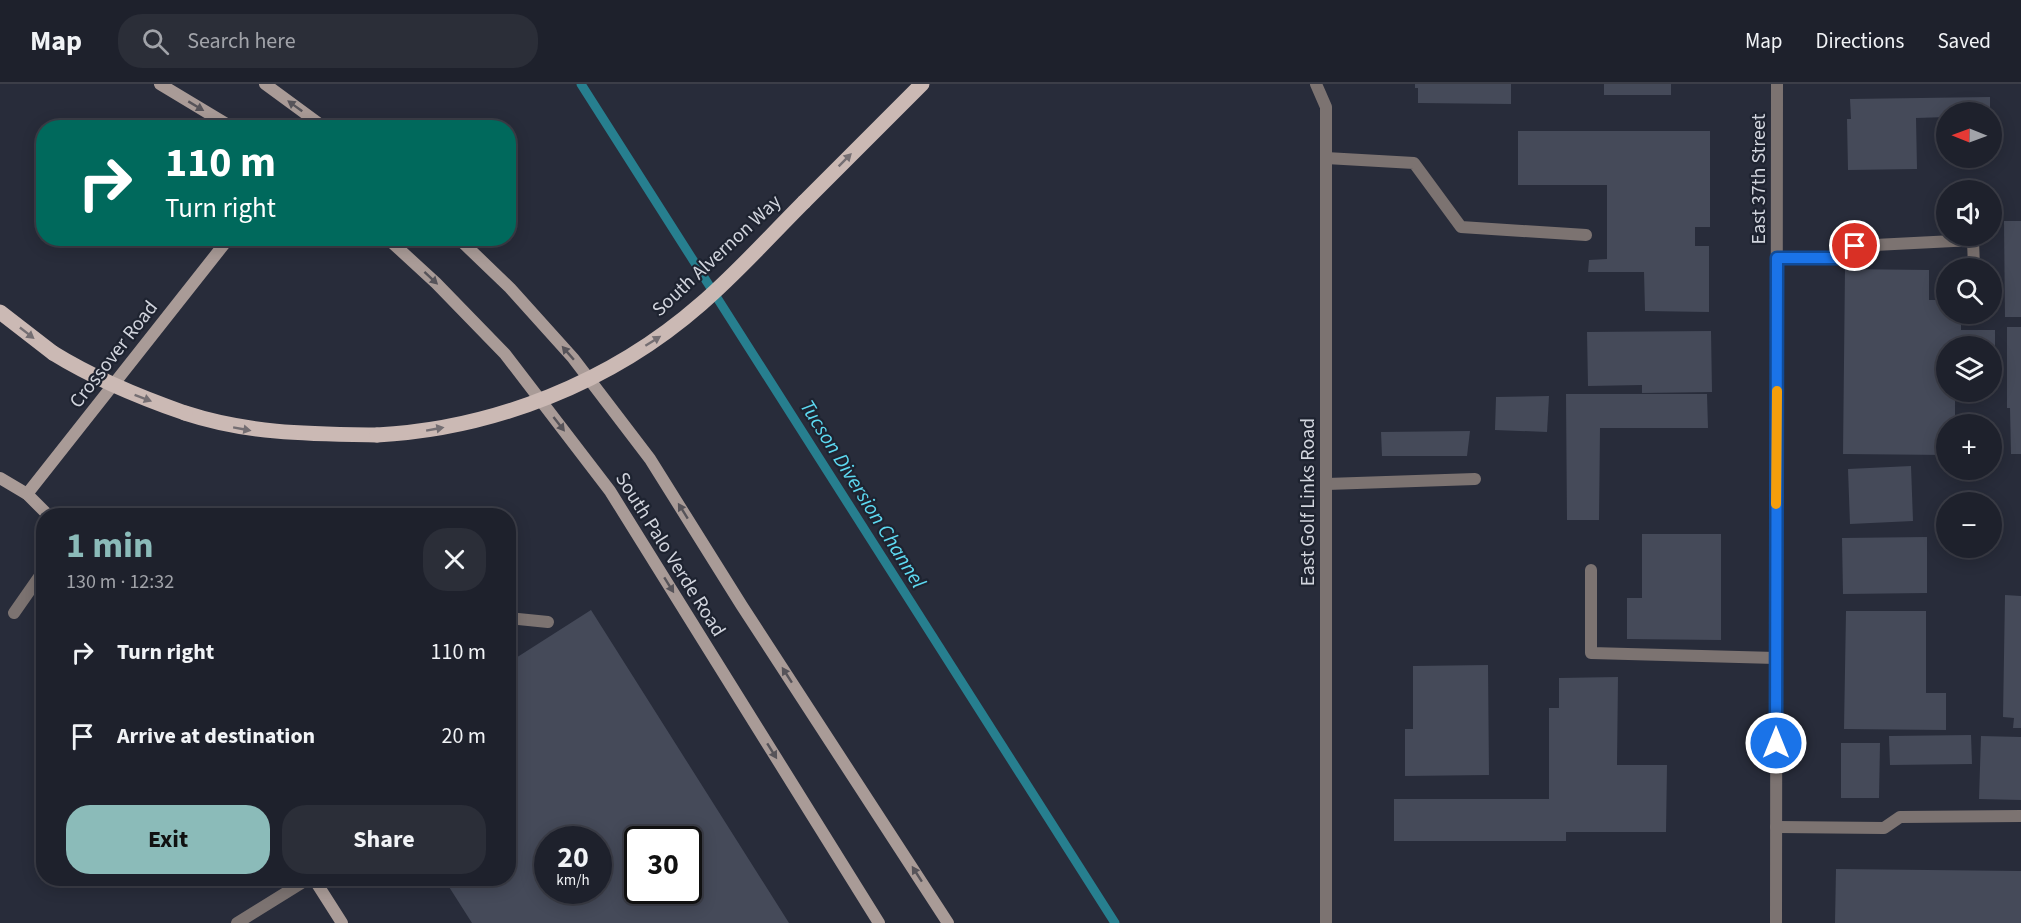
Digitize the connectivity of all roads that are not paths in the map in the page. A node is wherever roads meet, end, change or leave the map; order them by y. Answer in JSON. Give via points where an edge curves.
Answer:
{"nodes":[{"id":1,"x":160,"y":84,"type":"edge"},
{"id":2,"x":265,"y":84,"type":"edge"},
{"id":3,"x":922,"y":84,"type":"edge"},
{"id":4,"x":1316,"y":84,"type":"edge"},
{"id":5,"x":1777,"y":84,"type":"edge"},
{"id":6,"x":219,"y":120,"type":"edge"},
{"id":7,"x":314,"y":120,"type":"edge"},
{"id":8,"x":1326,"y":158,"type":"junction"},
{"id":9,"x":1586,"y":235,"type":"dead end"},
{"id":10,"x":223,"y":246,"type":"edge"},
{"id":11,"x":396,"y":246,"type":"edge"},
{"id":12,"x":466,"y":246,"type":"edge"},
{"id":13,"x":1777,"y":258,"type":"junction"},
{"id":14,"x":1974,"y":258,"type":"edge"},
{"id":15,"x":0,"y":312,"type":"edge"},
{"id":16,"x":0,"y":478,"type":"edge"},
{"id":17,"x":1475,"y":479,"type":"dead end"},
{"id":18,"x":1327,"y":484,"type":"junction"},
{"id":19,"x":27,"y":494,"type":"junction"},
{"id":20,"x":41,"y":508,"type":"edge"},
{"id":21,"x":1591,"y":570,"type":"dead end"},
{"id":22,"x":36,"y":581,"type":"edge"},
{"id":23,"x":14,"y":613,"type":"dead end"},
{"id":24,"x":516,"y":619,"type":"edge"},
{"id":25,"x":548,"y":622,"type":"dead end"},
{"id":26,"x":1776,"y":658,"type":"junction"},
{"id":27,"x":2021,"y":816,"type":"edge"},
{"id":28,"x":1776,"y":827,"type":"junction"},
{"id":29,"x":298,"y":886,"type":"edge"},
{"id":30,"x":318,"y":886,"type":"edge"},
{"id":31,"x":237,"y":923,"type":"edge"},
{"id":32,"x":342,"y":923,"type":"edge"},
{"id":33,"x":879,"y":923,"type":"edge"},
{"id":34,"x":948,"y":923,"type":"edge"},
{"id":35,"x":1326,"y":923,"type":"edge"},
{"id":36,"x":1776,"y":923,"type":"edge"}],
"edges":[{"from":1,"to":6,"type":"main road","one_way":true},
{"from":7,"to":2,"type":"main road","one_way":true},
{"from":15,"to":3,"type":"main road","name":"South Alvernon Way","one_way":true,"bridge":true,"via":[[53,353],[118,388],[218,424],[259,432],[377,435],[455,425],[510,411],[570,389],[660,336],[700,305]]},
{"from":4,"to":8,"type":"street","name":"East Golf Links Road","via":[[1326,107]]},
{"from":5,"to":13,"type":"street","name":"East 37th Street"},
{"from":8,"to":9,"type":"street","via":[[1414,163],[1461,227]]},
{"from":8,"to":18,"type":"street","name":"East Golf Links Road"},
{"from":10,"to":19,"type":"main road","name":"Crossover Road"},
{"from":11,"to":33,"type":"main road","name":"South Palo Verde Road","one_way":true,"via":[[505,354],[610,491]]},
{"from":34,"to":12,"type":"main road","name":"South Palo Verde Road","one_way":true,"via":[[650,459],[573,358]]},
{"from":13,"to":14,"type":"street","via":[[1838,258],[1855,246],[1973,240]]},
{"from":13,"to":26,"type":"street","name":"East 37th Street"},
{"from":16,"to":19,"type":"main road"},
{"from":17,"to":18,"type":"street"},
{"from":18,"to":35,"type":"street","name":"East Golf Links Road"},
{"from":19,"to":20,"type":"main road"},
{"from":21,"to":26,"type":"street","via":[[1591,653]]},
{"from":22,"to":23,"type":"street"},
{"from":24,"to":25,"type":"street"},
{"from":26,"to":28,"type":"street","name":"East 37th Street"},
{"from":27,"to":28,"type":"street","via":[[1900,817],[1884,828]]},
{"from":28,"to":36,"type":"street","name":"East 37th Street"},
{"from":29,"to":31,"type":"street"},
{"from":30,"to":32,"type":"main road"}]}
